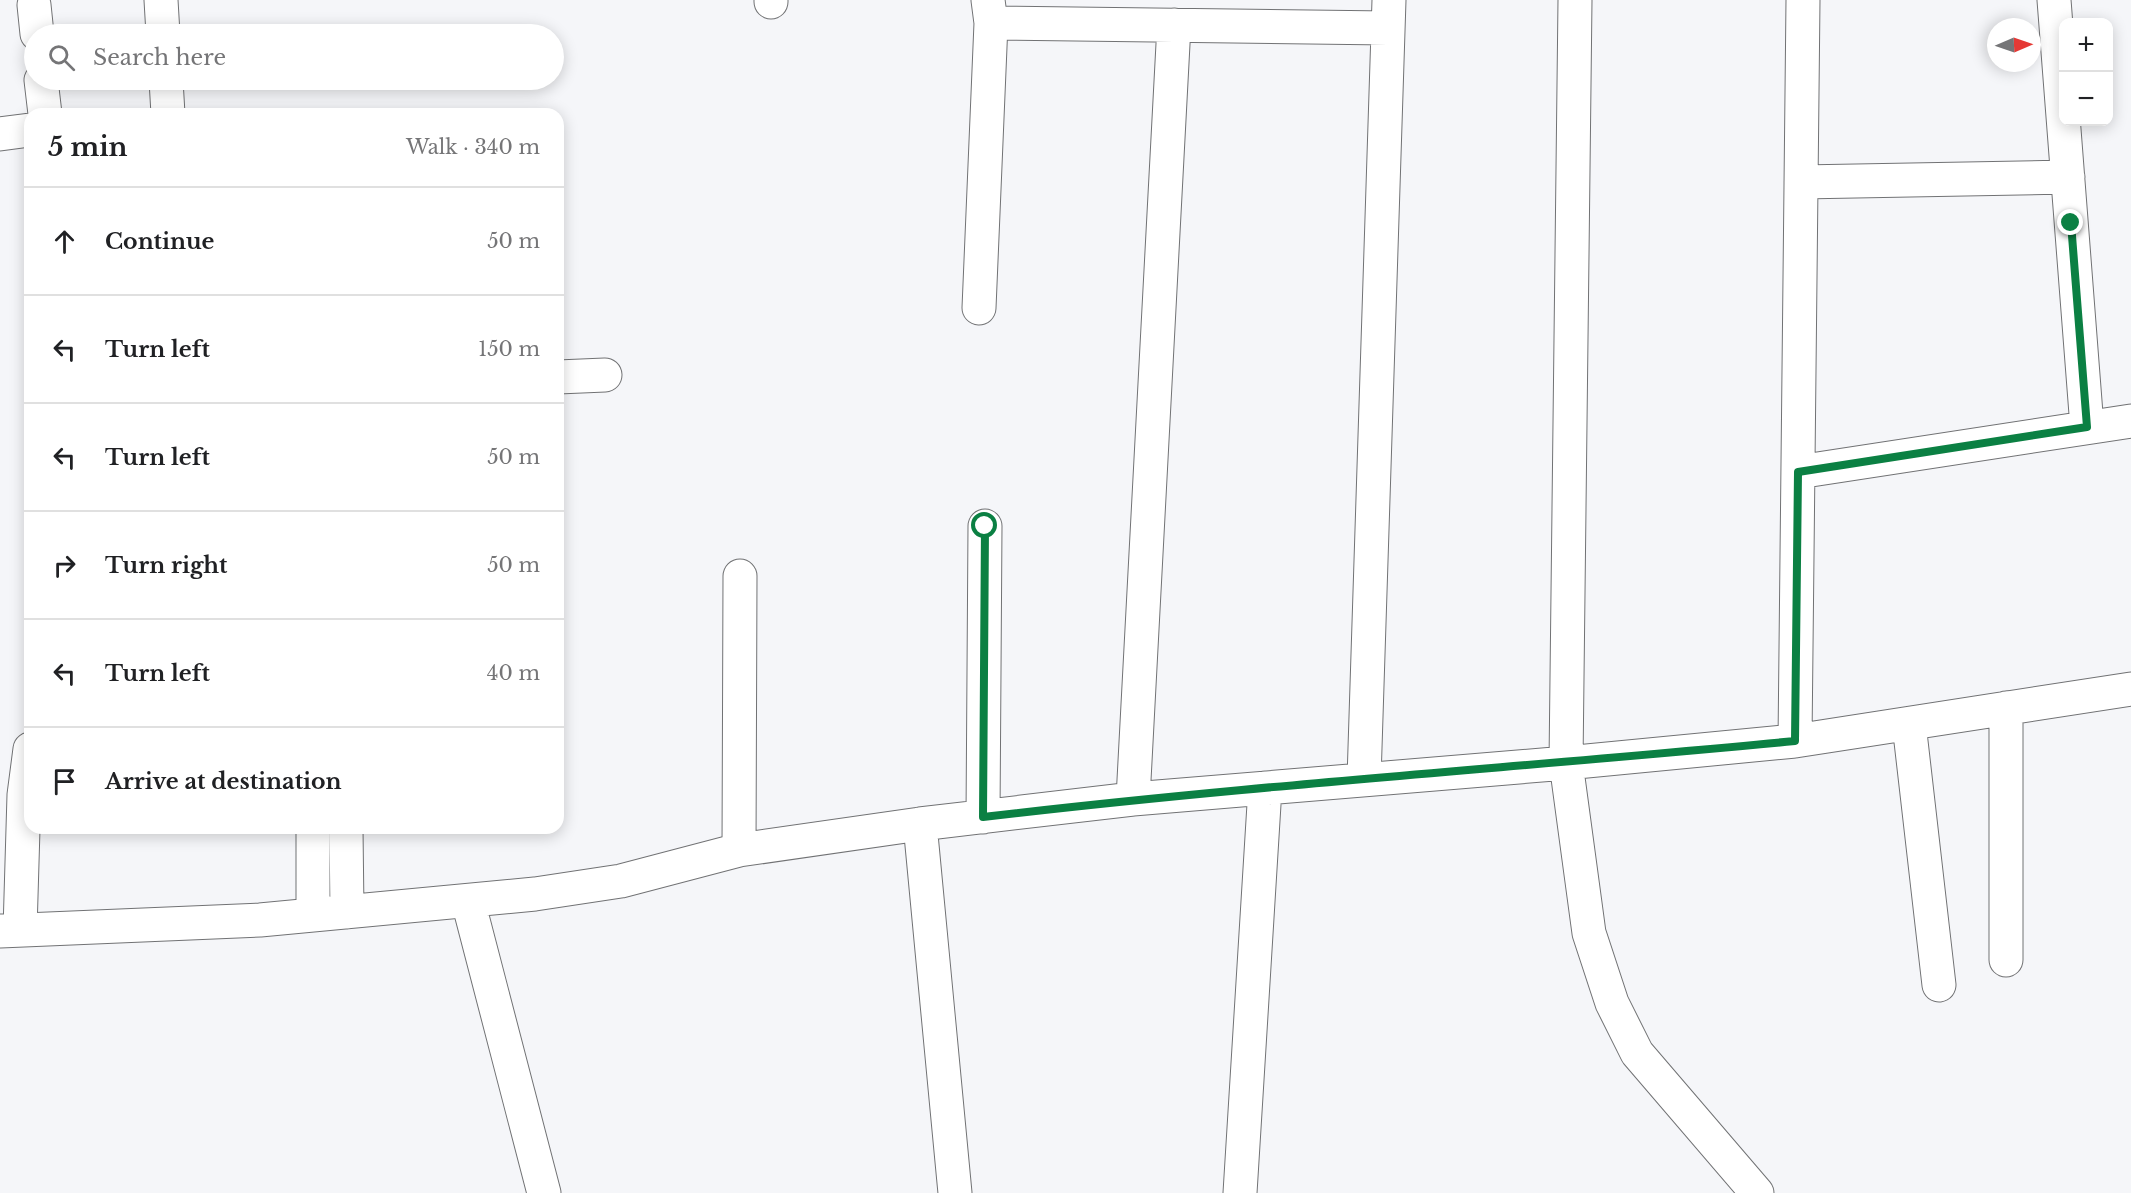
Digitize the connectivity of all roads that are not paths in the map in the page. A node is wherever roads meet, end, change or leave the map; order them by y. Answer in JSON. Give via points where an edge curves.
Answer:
{"nodes":[{"id":1,"x":160,"y":0,"type":"edge"},
{"id":2,"x":1575,"y":0,"type":"edge"},
{"id":3,"x":1803,"y":0,"type":"edge"},
{"id":4,"x":2054,"y":0,"type":"edge"},
{"id":5,"x":990,"y":12,"type":"edge"},
{"id":6,"x":1388,"y":14,"type":"edge"},
{"id":7,"x":162,"y":24,"type":"edge"},
{"id":8,"x":1174,"y":25,"type":"junction"},
{"id":9,"x":42,"y":90,"type":"edge"},
{"id":10,"x":167,"y":90,"type":"edge"},
{"id":11,"x":44,"y":108,"type":"edge"},
{"id":12,"x":168,"y":108,"type":"edge"},
{"id":13,"x":24,"y":131,"type":"edge"},
{"id":14,"x":0,"y":134,"type":"edge"},
{"id":15,"x":2068,"y":177,"type":"junction"},
{"id":16,"x":1801,"y":182,"type":"junction"},
{"id":17,"x":979,"y":308,"type":"dead end"},
{"id":18,"x":605,"y":375,"type":"dead end"},
{"id":19,"x":564,"y":377,"type":"edge"},
{"id":20,"x":2131,"y":421,"type":"edge"},
{"id":21,"x":2087,"y":427,"type":"junction"},
{"id":22,"x":1798,"y":472,"type":"junction"},
{"id":23,"x":985,"y":526,"type":"dead end"},
{"id":24,"x":740,"y":576,"type":"dead end"},
{"id":25,"x":2131,"y":688,"type":"edge"},
{"id":26,"x":2006,"y":708,"type":"junction"},
{"id":27,"x":1910,"y":724,"type":"junction"},
{"id":28,"x":1795,"y":741,"type":"junction"},
{"id":29,"x":1566,"y":763,"type":"junction"},
{"id":30,"x":1364,"y":779,"type":"junction"},
{"id":31,"x":1265,"y":788,"type":"junction"},
{"id":32,"x":24,"y":795,"type":"edge"},
{"id":33,"x":1134,"y":799,"type":"junction"},
{"id":34,"x":983,"y":817,"type":"junction"},
{"id":35,"x":920,"y":824,"type":"junction"},
{"id":36,"x":313,"y":834,"type":"edge"},
{"id":37,"x":346,"y":834,"type":"edge"},
{"id":38,"x":740,"y":850,"type":"junction"},
{"id":39,"x":468,"y":901,"type":"junction"},
{"id":40,"x":346,"y":912,"type":"junction"},
{"id":41,"x":313,"y":915,"type":"junction"},
{"id":42,"x":10,"y":930,"type":"edge"},
{"id":43,"x":2006,"y":960,"type":"dead end"},
{"id":44,"x":1939,"y":985,"type":"dead end"},
{"id":45,"x":544,"y":1193,"type":"edge"},
{"id":46,"x":955,"y":1193,"type":"edge"},
{"id":47,"x":1240,"y":1193,"type":"edge"},
{"id":48,"x":1757,"y":1193,"type":"edge"}],
"edges":[{"from":1,"to":7,"type":"street"},
{"from":2,"to":29,"type":"street"},
{"from":3,"to":16,"type":"street"},
{"from":4,"to":15,"type":"street"},
{"from":5,"to":8,"type":"street"},
{"from":5,"to":17,"type":"street"},
{"from":6,"to":8,"type":"street"},
{"from":6,"to":30,"type":"street"},
{"from":8,"to":33,"type":"street"},
{"from":9,"to":11,"type":"street"},
{"from":10,"to":12,"type":"street"},
{"from":13,"to":14,"type":"street"},
{"from":15,"to":16,"type":"street"},
{"from":15,"to":21,"type":"street"},
{"from":16,"to":22,"type":"street"},
{"from":18,"to":19,"type":"street"},
{"from":20,"to":21,"type":"street"},
{"from":21,"to":22,"type":"street"},
{"from":22,"to":28,"type":"street"},
{"from":23,"to":34,"type":"street"},
{"from":24,"to":38,"type":"street"},
{"from":25,"to":26,"type":"street"},
{"from":26,"to":27,"type":"street"},
{"from":26,"to":43,"type":"street"},
{"from":27,"to":28,"type":"street"},
{"from":27,"to":44,"type":"street"},
{"from":28,"to":29,"type":"street"},
{"from":29,"to":30,"type":"street"},
{"from":29,"to":48,"type":"street","via":[[1589,933],[1612,1004],[1636,1053]]},
{"from":30,"to":31,"type":"street"},
{"from":31,"to":33,"type":"street"},
{"from":31,"to":47,"type":"street"},
{"from":32,"to":42,"type":"street"},
{"from":33,"to":34,"type":"street"},
{"from":34,"to":35,"type":"street"},
{"from":35,"to":38,"type":"street"},
{"from":35,"to":46,"type":"street"},
{"from":36,"to":41,"type":"street"},
{"from":37,"to":40,"type":"street"},
{"from":38,"to":39,"type":"street","via":[[621,881]]},
{"from":39,"to":40,"type":"street"},
{"from":39,"to":45,"type":"street"},
{"from":40,"to":41,"type":"street"},
{"from":41,"to":42,"type":"street"}]}
